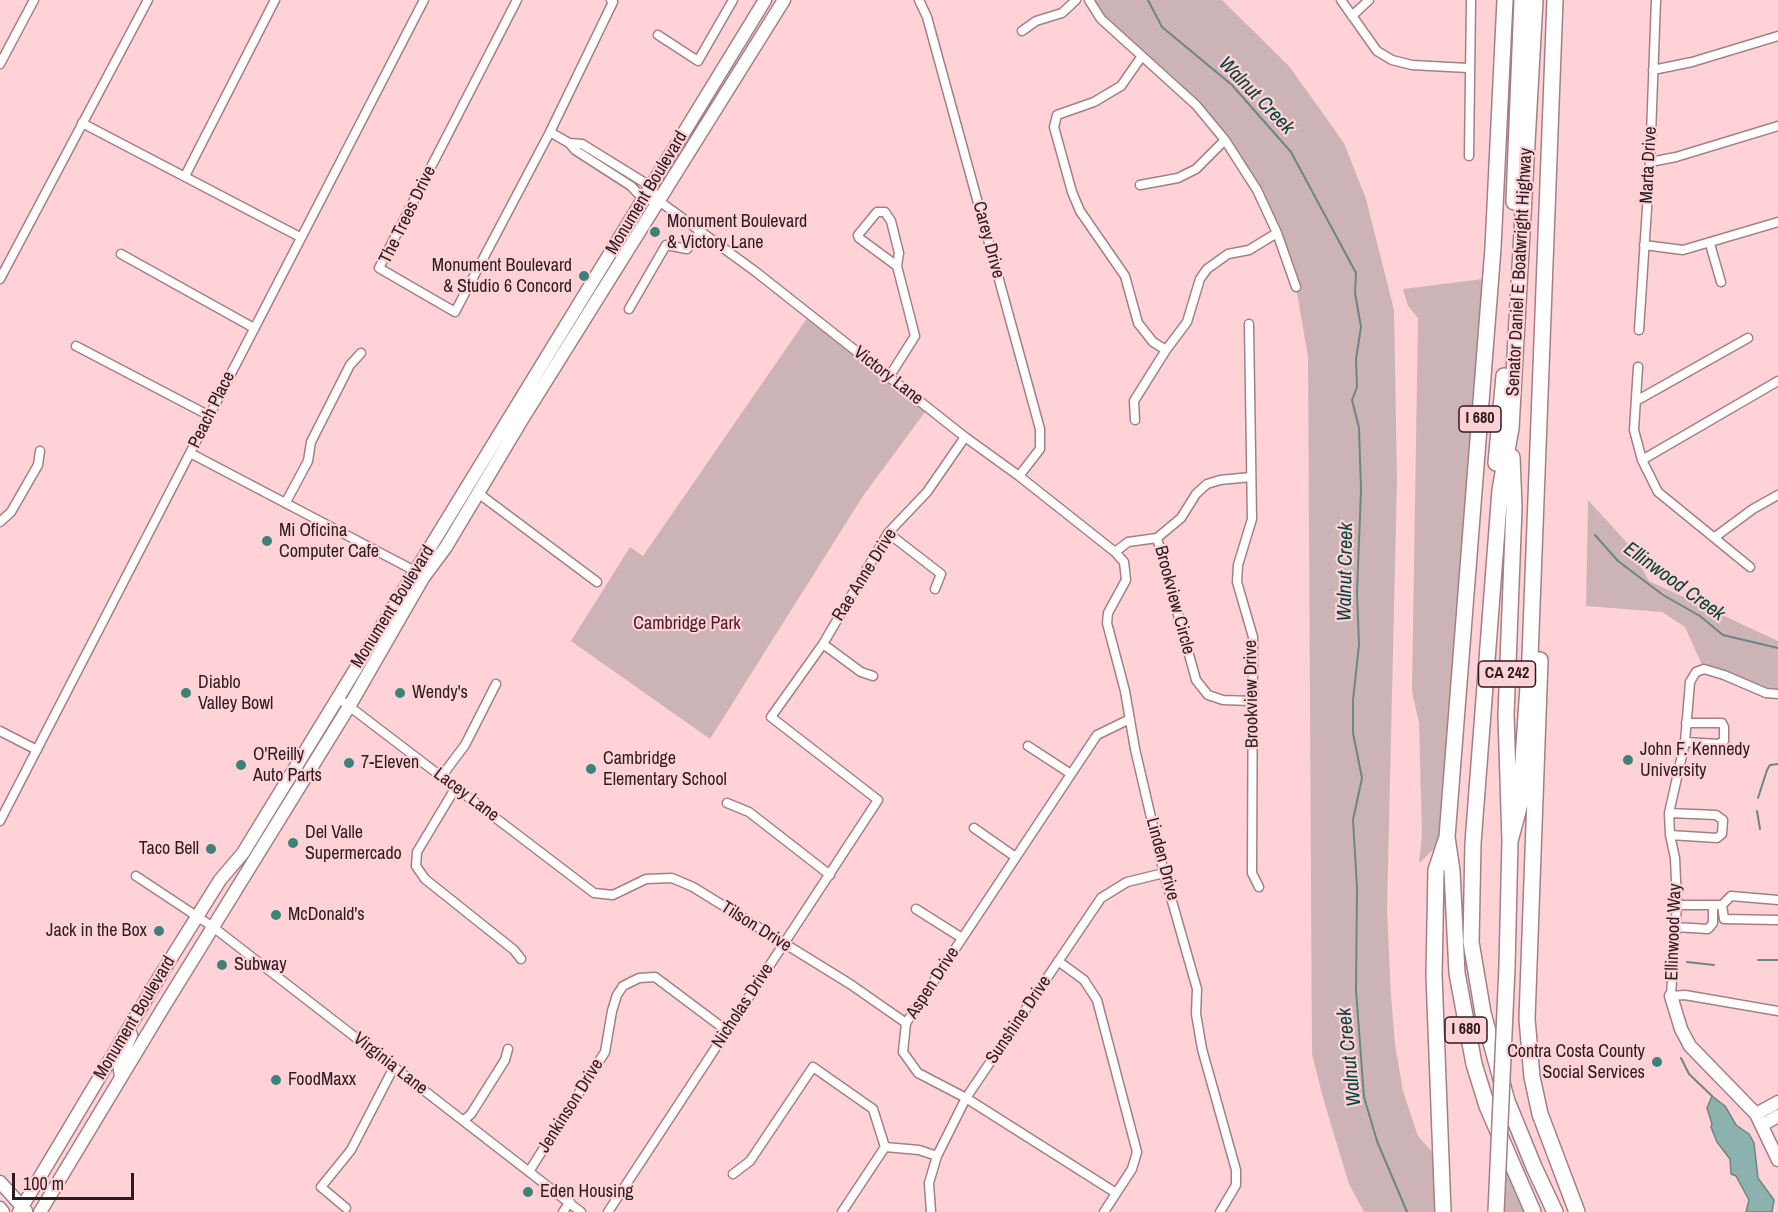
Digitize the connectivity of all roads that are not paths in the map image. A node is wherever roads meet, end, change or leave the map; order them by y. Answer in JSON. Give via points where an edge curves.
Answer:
{"nodes":[{"id":1,"x":34,"y":0,"type":"edge"},
{"id":2,"x":148,"y":0,"type":"edge"},
{"id":3,"x":275,"y":0,"type":"edge"},
{"id":4,"x":424,"y":0,"type":"edge"},
{"id":5,"x":517,"y":0,"type":"edge"},
{"id":6,"x":611,"y":0,"type":"edge"},
{"id":7,"x":733,"y":0,"type":"edge"},
{"id":8,"x":765,"y":0,"type":"edge"},
{"id":9,"x":784,"y":0,"type":"edge"},
{"id":10,"x":919,"y":0,"type":"edge"},
{"id":11,"x":1076,"y":0,"type":"edge"},
{"id":12,"x":1089,"y":0,"type":"edge"},
{"id":13,"x":1341,"y":0,"type":"edge"},
{"id":14,"x":1369,"y":0,"type":"edge"},
{"id":15,"x":1471,"y":0,"type":"edge"},
{"id":16,"x":1504,"y":0,"type":"edge"},
{"id":17,"x":1522,"y":0,"type":"edge"},
{"id":18,"x":1534,"y":0,"type":"edge"},
{"id":19,"x":1555,"y":0,"type":"edge"},
{"id":20,"x":1656,"y":0,"type":"edge"},
{"id":21,"x":1352,"y":16,"type":"junction"},
{"id":22,"x":1022,"y":31,"type":"dead end"},
{"id":23,"x":658,"y":35,"type":"dead end"},
{"id":24,"x":1778,"y":36,"type":"edge"},
{"id":25,"x":1142,"y":56,"type":"junction"},
{"id":26,"x":0,"y":64,"type":"edge"},
{"id":27,"x":1468,"y":68,"type":"junction"},
{"id":28,"x":1653,"y":70,"type":"junction"},
{"id":29,"x":82,"y":123,"type":"junction"},
{"id":30,"x":1778,"y":126,"type":"edge"},
{"id":31,"x":550,"y":132,"type":"junction"},
{"id":32,"x":1225,"y":140,"type":"junction"},
{"id":33,"x":569,"y":143,"type":"junction"},
{"id":34,"x":1469,"y":156,"type":"dead end"},
{"id":35,"x":1650,"y":162,"type":"junction"},
{"id":36,"x":185,"y":176,"type":"junction"},
{"id":37,"x":1140,"y":184,"type":"dead end"},
{"id":38,"x":650,"y":186,"type":"junction"},
{"id":39,"x":643,"y":199,"type":"junction"},
{"id":40,"x":659,"y":201,"type":"junction"},
{"id":41,"x":1778,"y":222,"type":"edge"},
{"id":42,"x":701,"y":231,"type":"junction"},
{"id":43,"x":1277,"y":233,"type":"junction"},
{"id":44,"x":300,"y":237,"type":"junction"},
{"id":45,"x":1710,"y":244,"type":"junction"},
{"id":46,"x":1644,"y":245,"type":"junction"},
{"id":47,"x":121,"y":254,"type":"dead end"},
{"id":48,"x":897,"y":266,"type":"junction"},
{"id":49,"x":0,"y":279,"type":"edge"},
{"id":50,"x":1721,"y":282,"type":"dead end"},
{"id":51,"x":1296,"y":287,"type":"dead end"},
{"id":52,"x":629,"y":309,"type":"dead end"},
{"id":53,"x":1249,"y":324,"type":"dead end"},
{"id":54,"x":254,"y":328,"type":"junction"},
{"id":55,"x":1639,"y":330,"type":"dead end"},
{"id":56,"x":1748,"y":338,"type":"dead end"},
{"id":57,"x":76,"y":346,"type":"dead end"},
{"id":58,"x":1166,"y":350,"type":"junction"},
{"id":59,"x":361,"y":353,"type":"dead end"},
{"id":60,"x":1638,"y":367,"type":"dead end"},
{"id":61,"x":889,"y":377,"type":"junction"},
{"id":62,"x":1778,"y":381,"type":"edge"},
{"id":63,"x":1636,"y":401,"type":"junction"},
{"id":64,"x":208,"y":416,"type":"junction"},
{"id":65,"x":1135,"y":420,"type":"dead end"},
{"id":66,"x":1511,"y":428,"type":"junction"},
{"id":67,"x":965,"y":437,"type":"junction"},
{"id":68,"x":40,"y":450,"type":"dead end"},
{"id":69,"x":190,"y":453,"type":"junction"},
{"id":70,"x":1642,"y":460,"type":"junction"},
{"id":71,"x":1019,"y":476,"type":"junction"},
{"id":72,"x":1251,"y":477,"type":"junction"},
{"id":73,"x":1500,"y":489,"type":"junction"},
{"id":74,"x":1537,"y":489,"type":"junction"},
{"id":75,"x":478,"y":492,"type":"junction"},
{"id":76,"x":1778,"y":495,"type":"edge"},
{"id":77,"x":286,"y":502,"type":"junction"},
{"id":78,"x":0,"y":522,"type":"edge"},
{"id":79,"x":888,"y":533,"type":"junction"},
{"id":80,"x":1715,"y":537,"type":"junction"},
{"id":81,"x":1156,"y":538,"type":"junction"},
{"id":82,"x":1115,"y":552,"type":"junction"},
{"id":83,"x":1750,"y":567,"type":"dead end"},
{"id":84,"x":415,"y":571,"type":"junction"},
{"id":85,"x":597,"y":582,"type":"dead end"},
{"id":86,"x":935,"y":589,"type":"dead end"},
{"id":87,"x":823,"y":644,"type":"junction"},
{"id":88,"x":873,"y":676,"type":"dead end"},
{"id":89,"x":496,"y":684,"type":"dead end"},
{"id":90,"x":1778,"y":694,"type":"edge"},
{"id":91,"x":337,"y":697,"type":"junction"},
{"id":92,"x":1253,"y":701,"type":"junction"},
{"id":93,"x":350,"y":705,"type":"junction"},
{"id":94,"x":1130,"y":719,"type":"junction"},
{"id":95,"x":1686,"y":723,"type":"junction"},
{"id":96,"x":0,"y":731,"type":"edge"},
{"id":97,"x":1685,"y":742,"type":"junction"},
{"id":98,"x":1028,"y":746,"type":"dead end"},
{"id":99,"x":37,"y":750,"type":"junction"},
{"id":100,"x":1071,"y":774,"type":"junction"},
{"id":101,"x":441,"y":777,"type":"junction"},
{"id":102,"x":456,"y":787,"type":"junction"},
{"id":103,"x":878,"y":800,"type":"joint"},
{"id":104,"x":727,"y":803,"type":"dead end"},
{"id":105,"x":1669,"y":813,"type":"junction"},
{"id":106,"x":0,"y":821,"type":"edge"},
{"id":107,"x":974,"y":828,"type":"dead end"},
{"id":108,"x":1670,"y":836,"type":"junction"},
{"id":109,"x":1447,"y":837,"type":"junction"},
{"id":110,"x":1510,"y":841,"type":"junction"},
{"id":111,"x":1014,"y":856,"type":"junction"},
{"id":112,"x":1164,"y":873,"type":"junction"},
{"id":113,"x":830,"y":875,"type":"junction"},
{"id":114,"x":136,"y":876,"type":"dead end"},
{"id":115,"x":1259,"y":887,"type":"dead end"},
{"id":116,"x":594,"y":893,"type":"joint"},
{"id":117,"x":1778,"y":900,"type":"edge"},
{"id":118,"x":1677,"y":905,"type":"junction"},
{"id":119,"x":1717,"y":905,"type":"junction"},
{"id":120,"x":916,"y":909,"type":"dead end"},
{"id":121,"x":198,"y":917,"type":"junction"},
{"id":122,"x":1778,"y":920,"type":"edge"},
{"id":123,"x":213,"y":927,"type":"junction"},
{"id":124,"x":1675,"y":927,"type":"junction"},
{"id":125,"x":962,"y":938,"type":"junction"},
{"id":126,"x":783,"y":945,"type":"junction"},
{"id":127,"x":521,"y":959,"type":"dead end"},
{"id":128,"x":1058,"y":961,"type":"junction"},
{"id":129,"x":159,"y":976,"type":"junction"},
{"id":130,"x":1671,"y":996,"type":"junction"},
{"id":131,"x":163,"y":1008,"type":"junction"},
{"id":132,"x":1778,"y":1011,"type":"edge"},
{"id":133,"x":135,"y":1016,"type":"junction"},
{"id":134,"x":906,"y":1023,"type":"junction"},
{"id":135,"x":727,"y":1031,"type":"junction"},
{"id":136,"x":508,"y":1049,"type":"dead end"},
{"id":137,"x":394,"y":1067,"type":"junction"},
{"id":138,"x":121,"y":1077,"type":"junction"},
{"id":139,"x":966,"y":1098,"type":"junction"},
{"id":140,"x":1778,"y":1102,"type":"edge"},
{"id":141,"x":1778,"y":1116,"type":"edge"},
{"id":142,"x":1759,"y":1119,"type":"junction"},
{"id":143,"x":464,"y":1120,"type":"junction"},
{"id":144,"x":885,"y":1147,"type":"junction"},
{"id":145,"x":937,"y":1156,"type":"junction"},
{"id":146,"x":1778,"y":1160,"type":"edge"},
{"id":147,"x":530,"y":1170,"type":"junction"},
{"id":148,"x":733,"y":1174,"type":"dead end"},
{"id":149,"x":0,"y":1182,"type":"edge"},
{"id":150,"x":1116,"y":1193,"type":"junction"},
{"id":151,"x":570,"y":1202,"type":"junction"},
{"id":152,"x":0,"y":1208,"type":"edge"},
{"id":153,"x":346,"y":1208,"type":"dead end"},
{"id":154,"x":23,"y":1211,"type":"edge"},
{"id":155,"x":3,"y":1212,"type":"edge"},
{"id":156,"x":40,"y":1212,"type":"edge"},
{"id":157,"x":563,"y":1212,"type":"edge"},
{"id":158,"x":581,"y":1212,"type":"edge"},
{"id":159,"x":608,"y":1212,"type":"edge"},
{"id":160,"x":842,"y":1212,"type":"edge"},
{"id":161,"x":931,"y":1212,"type":"edge"},
{"id":162,"x":1104,"y":1212,"type":"edge"},
{"id":163,"x":1220,"y":1212,"type":"edge"},
{"id":164,"x":1443,"y":1212,"type":"edge"},
{"id":165,"x":1496,"y":1212,"type":"edge"},
{"id":166,"x":1533,"y":1212,"type":"edge"},
{"id":167,"x":1555,"y":1212,"type":"edge"},
{"id":168,"x":1577,"y":1212,"type":"edge"}],
"edges":[{"from":1,"to":26,"type":"street"},
{"from":2,"to":29,"type":"street"},
{"from":3,"to":36,"type":"street"},
{"from":4,"to":44,"type":"street","name":"Peach Place"},
{"from":5,"to":31,"type":"street","name":"The Trees Drive","via":[[379,268],[455,312]]},
{"from":6,"to":31,"type":"street","name":"The Trees Drive","via":[[614,2]]},
{"from":7,"to":23,"type":"street","via":[[698,61]]},
{"from":8,"to":38,"type":"main road","name":"Monument Boulevard"},
{"from":9,"to":40,"type":"main road","name":"Monument Boulevard"},
{"from":10,"to":71,"type":"street","name":"Carey Drive","via":[[927,17],[1040,429],[1040,449]]},
{"from":11,"to":22,"type":"street","via":[[1062,13],[1036,21]]},
{"from":12,"to":25,"type":"street","via":[[1101,19]]},
{"from":13,"to":21,"type":"street"},
{"from":14,"to":21,"type":"street"},
{"from":15,"to":27,"type":"street"},
{"from":16,"to":109,"type":"highway","name":"Senator Daniel E Boatwright Highway","number":"I 680","via":[[1493,248]]},
{"from":17,"to":73,"type":"highway","number":"I 680","via":[[1512,237],[1496,460]]},
{"from":18,"to":66,"type":"highway","name":"Senator Daniel E Boatwright Highway","number":"I 680"},
{"from":19,"to":74,"type":"highway"},
{"from":20,"to":28,"type":"street","name":"Marta Drive"},
{"from":21,"to":27,"type":"street","via":[[1377,51],[1392,60]]},
{"from":24,"to":28,"type":"street"},
{"from":25,"to":32,"type":"street","via":[[1196,105]]},
{"from":25,"to":58,"type":"street","via":[[1121,86],[1094,102],[1057,116],[1054,127],[1080,211],[1125,276],[1138,323],[1153,342]]},
{"from":27,"to":34,"type":"street"},
{"from":28,"to":35,"type":"street","name":"Marta Drive"},
{"from":29,"to":36,"type":"street"},
{"from":29,"to":49,"type":"street"},
{"from":30,"to":35,"type":"street"},
{"from":31,"to":33,"type":"street"},
{"from":32,"to":37,"type":"street","via":[[1196,169],[1178,178]]},
{"from":32,"to":43,"type":"street","via":[[1257,190]]},
{"from":33,"to":38,"type":"street","via":[[582,144]]},
{"from":33,"to":39,"type":"street","via":[[631,186]]},
{"from":35,"to":46,"type":"street","name":"Marta Drive"},
{"from":36,"to":44,"type":"street"},
{"from":38,"to":39,"type":"main road","name":"Monument Boulevard"},
{"from":38,"to":40,"type":"street"},
{"from":39,"to":40,"type":"street"},
{"from":39,"to":84,"type":"main road","name":"Monument Boulevard"},
{"from":40,"to":42,"type":"street","name":"Victory Lane"},
{"from":40,"to":75,"type":"main road","name":"Monument Boulevard"},
{"from":41,"to":45,"type":"street"},
{"from":42,"to":52,"type":"street","via":[[687,249],[666,245]]},
{"from":42,"to":61,"type":"street","name":"Victory Lane"},
{"from":43,"to":51,"type":"street"},
{"from":43,"to":58,"type":"street","via":[[1249,250],[1228,254],[1208,269],[1200,279],[1187,322]]},
{"from":44,"to":54,"type":"street","name":"Peach Place"},
{"from":45,"to":46,"type":"street","via":[[1683,250]]},
{"from":45,"to":50,"type":"street"},
{"from":46,"to":55,"type":"street","name":"Marta Drive"},
{"from":47,"to":54,"type":"street"},
{"from":48,"to":48,"type":"street","via":[[899,254],[891,220],[885,212],[877,212],[859,238]]},
{"from":48,"to":61,"type":"street","via":[[915,336]]},
{"from":53,"to":72,"type":"street","name":"Brookview Drive"},
{"from":54,"to":64,"type":"street","name":"Peach Place"},
{"from":56,"to":63,"type":"street"},
{"from":57,"to":64,"type":"street"},
{"from":58,"to":65,"type":"street","via":[[1134,401]]},
{"from":59,"to":77,"type":"street","via":[[350,365],[311,442],[308,461]]},
{"from":60,"to":63,"type":"street"},
{"from":61,"to":67,"type":"street","name":"Victory Lane"},
{"from":62,"to":70,"type":"street"},
{"from":63,"to":70,"type":"street","via":[[1634,430]]},
{"from":64,"to":69,"type":"street","name":"Peach Place"},
{"from":66,"to":73,"type":"highway","name":"Senator Daniel E Boatwright Highway","number":"I 680"},
{"from":66,"to":110,"type":"highway","number":"CA 242","via":[[1514,507],[1506,715]]},
{"from":67,"to":71,"type":"street","name":"Victory Lane"},
{"from":67,"to":79,"type":"street","name":"Rae Anne Drive","via":[[927,492]]},
{"from":68,"to":78,"type":"street","via":[[33,475],[11,513]]},
{"from":69,"to":77,"type":"street"},
{"from":69,"to":99,"type":"street","name":"Peach Place"},
{"from":70,"to":80,"type":"street","via":[[1658,492]]},
{"from":71,"to":82,"type":"street","name":"Victory Lane"},
{"from":72,"to":81,"type":"street","name":"Brookview Circle","via":[[1207,484],[1180,518]]},
{"from":72,"to":92,"type":"street","name":"Brookview Drive","via":[[1252,519],[1237,582],[1253,637]]},
{"from":73,"to":167,"type":"highway","name":"Senator Daniel E Boatwright Highway","number":"I 680","via":[[1473,843],[1471,942],[1483,1013],[1507,1101]]},
{"from":74,"to":110,"type":"highway","via":[[1520,804]]},
{"from":74,"to":168,"type":"highway","via":[[1541,612],[1527,1019],[1540,1114]]},
{"from":75,"to":85,"type":"street"},
{"from":75,"to":93,"type":"main road","name":"Monument Boulevard"},
{"from":76,"to":80,"type":"street"},
{"from":77,"to":84,"type":"street"},
{"from":79,"to":86,"type":"street","via":[[941,574]]},
{"from":79,"to":87,"type":"street","name":"Rae Anne Drive"},
{"from":80,"to":83,"type":"street"},
{"from":81,"to":82,"type":"street","via":[[1128,542]]},
{"from":81,"to":92,"type":"street","name":"Brookview Circle","via":[[1196,680],[1208,695]]},
{"from":82,"to":94,"type":"street","name":"Linden Drive","via":[[1124,562],[1126,580],[1108,613],[1107,623]]},
{"from":84,"to":91,"type":"main road","name":"Monument Boulevard"},
{"from":87,"to":88,"type":"street","via":[[861,672]]},
{"from":87,"to":103,"type":"street","name":"Rae Anne Drive","via":[[771,717]]},
{"from":89,"to":101,"type":"street","via":[[465,745]]},
{"from":90,"to":95,"type":"street","name":"Ellinwood Way","via":[[1704,669],[1696,672],[1690,682]]},
{"from":91,"to":93,"type":"street","name":"Lacey Lane"},
{"from":91,"to":121,"type":"main road","name":"Monument Boulevard","via":[[243,853],[220,880]]},
{"from":92,"to":115,"type":"street","name":"Brookview Drive","via":[[1252,873]]},
{"from":93,"to":101,"type":"street","name":"Lacey Lane"},
{"from":93,"to":123,"type":"main road","name":"Monument Boulevard"},
{"from":94,"to":100,"type":"street","name":"Aspen Drive","via":[[1097,735]]},
{"from":94,"to":112,"type":"street","name":"Linden Drive"},
{"from":95,"to":97,"type":"street","name":"Ellinwood Way"},
{"from":95,"to":97,"type":"street","via":[[1722,723],[1724,741]]},
{"from":96,"to":99,"type":"street"},
{"from":97,"to":105,"type":"street","name":"Ellinwood Way"},
{"from":98,"to":100,"type":"street"},
{"from":99,"to":106,"type":"street","name":"Peach Place"},
{"from":100,"to":111,"type":"street","name":"Aspen Drive"},
{"from":101,"to":102,"type":"street","name":"Lacey Lane"},
{"from":102,"to":116,"type":"street","name":"Lacey Lane"},
{"from":102,"to":127,"type":"street","via":[[417,852],[417,866],[425,879]]},
{"from":103,"to":113,"type":"street","name":"Nicholas Drive"},
{"from":104,"to":113,"type":"street","via":[[749,812]]},
{"from":105,"to":108,"type":"street","name":"Ellinwood Way"},
{"from":105,"to":108,"type":"street","via":[[1716,815],[1723,820],[1722,834],[1717,838]]},
{"from":107,"to":111,"type":"street"},
{"from":108,"to":118,"type":"street","name":"Ellinwood Way"},
{"from":109,"to":164,"type":"highway","via":[[1436,870],[1434,975]]},
{"from":109,"to":166,"type":"highway","name":"Senator Daniel E Boatwright Highway","number":"I 680","via":[[1457,973],[1474,1064],[1487,1106]]},
{"from":110,"to":165,"type":"highway","number":"CA 242","bridge":true},
{"from":111,"to":125,"type":"street","name":"Aspen Drive"},
{"from":112,"to":128,"type":"street","name":"Sunshine Drive","via":[[1127,882],[1101,898]]},
{"from":112,"to":163,"type":"street","name":"Linden Drive","via":[[1197,989],[1196,1014],[1202,1049],[1236,1170],[1236,1185]]},
{"from":113,"to":126,"type":"street","name":"Nicholas Drive"},
{"from":114,"to":121,"type":"street","name":"Virginia Lane"},
{"from":116,"to":126,"type":"street","name":"Tilson Drive","via":[[613,895],[646,879],[672,878],[693,887]]},
{"from":117,"to":119,"type":"street","via":[[1731,896]]},
{"from":118,"to":119,"type":"street"},
{"from":118,"to":124,"type":"street","name":"Ellinwood Way"},
{"from":119,"to":122,"type":"street","via":[[1724,919]]},
{"from":119,"to":124,"type":"street","via":[[1708,929]]},
{"from":120,"to":125,"type":"street"},
{"from":121,"to":123,"type":"street","name":"Virginia Lane"},
{"from":121,"to":129,"type":"main road","name":"Monument Boulevard"},
{"from":123,"to":131,"type":"main road","name":"Monument Boulevard"},
{"from":123,"to":137,"type":"street","name":"Virginia Lane"},
{"from":124,"to":130,"type":"street","name":"Ellinwood Way"},
{"from":125,"to":134,"type":"street","name":"Aspen Drive"},
{"from":126,"to":134,"type":"street","name":"Tilson Drive"},
{"from":126,"to":135,"type":"street","name":"Nicholas Drive"},
{"from":128,"to":139,"type":"street","name":"Sunshine Drive"},
{"from":128,"to":150,"type":"street","via":[[1084,980],[1097,1000],[1137,1152],[1132,1169]]},
{"from":129,"to":131,"type":"main road"},
{"from":129,"to":133,"type":"main road","name":"Monument Boulevard"},
{"from":130,"to":132,"type":"street"},
{"from":130,"to":142,"type":"main road","name":"Ellinwood Way","via":[[1690,1046]]},
{"from":131,"to":138,"type":"main road","name":"Monument Boulevard"},
{"from":133,"to":138,"type":"main road","via":[[119,1063]]},
{"from":133,"to":154,"type":"main road","name":"Monument Boulevard"},
{"from":134,"to":139,"type":"street","name":"Aspen Drive","via":[[903,1052],[918,1073]]},
{"from":135,"to":147,"type":"street","name":"Jenkinson Drive","via":[[655,977],[639,978],[623,986],[612,1011],[605,1052]]},
{"from":135,"to":159,"type":"street","name":"Nicholas Drive"},
{"from":136,"to":143,"type":"street","via":[[505,1060]]},
{"from":137,"to":143,"type":"street","name":"Virginia Lane"},
{"from":137,"to":153,"type":"street","via":[[351,1150],[321,1187]]},
{"from":138,"to":156,"type":"main road","name":"Monument Boulevard"},
{"from":139,"to":145,"type":"street","name":"Sunshine Drive"},
{"from":139,"to":150,"type":"street","name":"Aspen Drive"},
{"from":140,"to":142,"type":"main road"},
{"from":141,"to":142,"type":"main road"},
{"from":142,"to":146,"type":"main road","name":"Ellinwood Way"},
{"from":143,"to":147,"type":"street","name":"Virginia Lane"},
{"from":144,"to":145,"type":"street"},
{"from":144,"to":148,"type":"street","via":[[873,1109],[813,1067],[750,1161]]},
{"from":144,"to":160,"type":"street"},
{"from":145,"to":161,"type":"street","name":"Sunshine Drive","via":[[929,1183]]},
{"from":147,"to":151,"type":"street","name":"Virginia Lane"},
{"from":149,"to":154,"type":"main road"},
{"from":150,"to":162,"type":"street"},
{"from":151,"to":157,"type":"street"},
{"from":151,"to":158,"type":"street","name":"Virginia Lane"},
{"from":152,"to":155,"type":"main road"}]}
